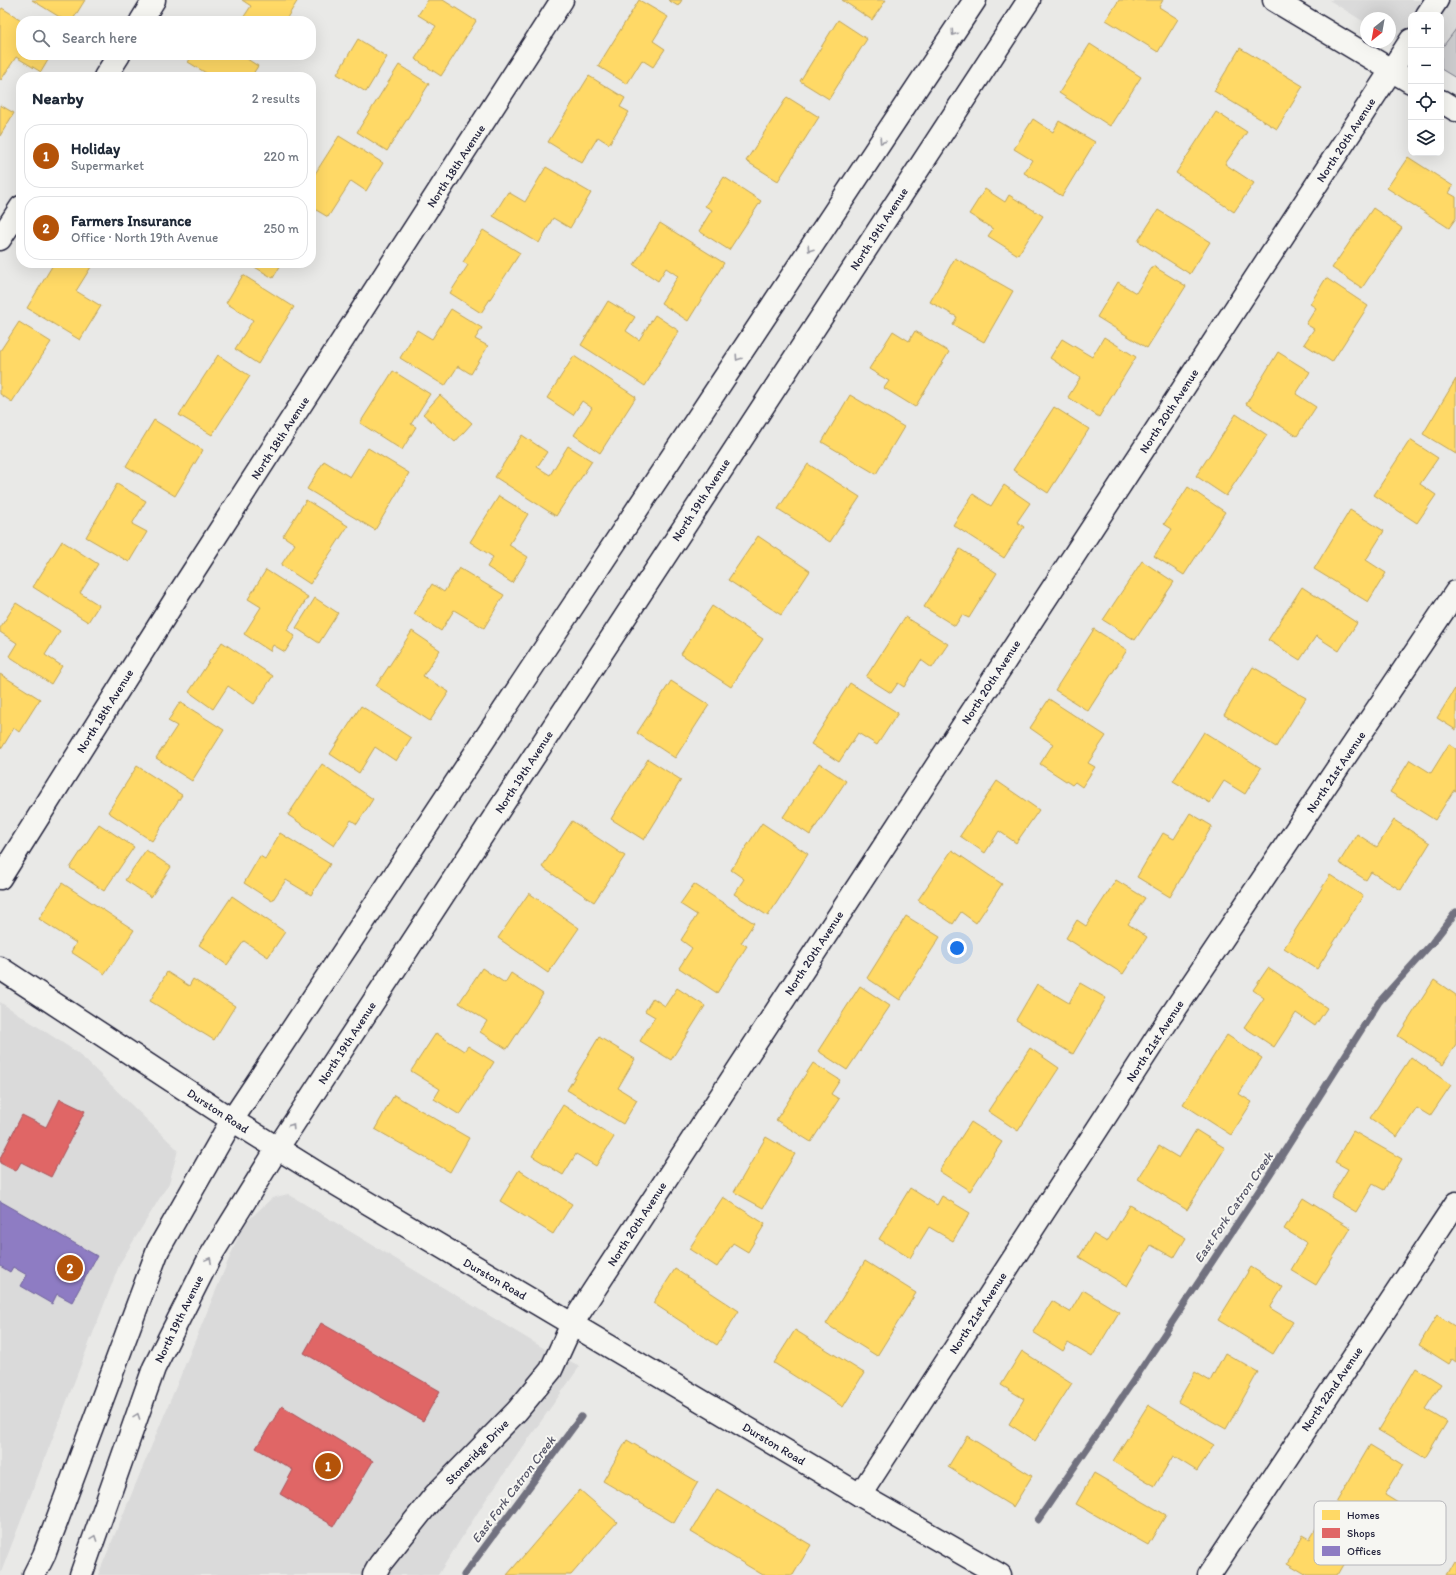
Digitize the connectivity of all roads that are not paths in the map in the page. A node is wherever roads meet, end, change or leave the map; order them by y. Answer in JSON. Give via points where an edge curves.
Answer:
{"nodes":[{"id":1,"x":154,"y":0,"type":"edge"},
{"id":2,"x":562,"y":0,"type":"edge"},
{"id":3,"x":975,"y":0,"type":"edge"},
{"id":4,"x":1029,"y":0,"type":"edge"},
{"id":5,"x":1274,"y":0,"type":"edge"},
{"id":6,"x":1437,"y":0,"type":"edge"},
{"id":7,"x":1429,"y":12,"type":"edge"},
{"id":8,"x":144,"y":16,"type":"edge"},
{"id":9,"x":1408,"y":45,"type":"edge"},
{"id":10,"x":116,"y":60,"type":"edge"},
{"id":11,"x":1392,"y":70,"type":"junction"},
{"id":12,"x":109,"y":72,"type":"edge"},
{"id":13,"x":1408,"y":80,"type":"edge"},
{"id":14,"x":1444,"y":103,"type":"edge"},
{"id":15,"x":1456,"y":110,"type":"edge"},
{"id":16,"x":16,"y":215,"type":"edge"},
{"id":17,"x":0,"y":239,"type":"edge"},
{"id":18,"x":1456,"y":592,"type":"edge"},
{"id":19,"x":0,"y":878,"type":"edge"},
{"id":20,"x":0,"y":968,"type":"edge"},
{"id":21,"x":232,"y":1120,"type":"junction"},
{"id":22,"x":277,"y":1149,"type":"junction"},
{"id":23,"x":1456,"y":1202,"type":"edge"},
{"id":24,"x":572,"y":1324,"type":"junction"},
{"id":25,"x":860,"y":1495,"type":"junction"},
{"id":26,"x":34,"y":1575,"type":"edge"},
{"id":27,"x":81,"y":1575,"type":"edge"},
{"id":28,"x":374,"y":1575,"type":"edge"},
{"id":29,"x":1000,"y":1575,"type":"edge"},
{"id":30,"x":1208,"y":1575,"type":"edge"}],
"edges":[{"from":1,"to":8,"type":"main road"},
{"from":2,"to":19,"type":"main road","name":"North 18th Avenue","via":[[180,592]]},
{"from":3,"to":21,"type":"main road","one_way":true},
{"from":22,"to":4,"type":"main road","name":"North 19th Avenue","one_way":true},
{"from":5,"to":11,"type":"main road"},
{"from":6,"to":7,"type":"main road"},
{"from":9,"to":11,"type":"main road","name":"North 20th Avenue"},
{"from":10,"to":12,"type":"main road"},
{"from":11,"to":13,"type":"main road"},
{"from":11,"to":24,"type":"main road","name":"North 20th Avenue"},
{"from":14,"to":15,"type":"main road"},
{"from":16,"to":17,"type":"main road"},
{"from":18,"to":25,"type":"main road","name":"North 21st Avenue","via":[[1170,1017]]},
{"from":20,"to":21,"type":"main road","name":"Durston Road"},
{"from":21,"to":22,"type":"main road","name":"Durston Road"},
{"from":21,"to":26,"type":"main road","via":[[158,1250],[44,1555]]},
{"from":22,"to":24,"type":"main road","name":"Durston Road"},
{"from":27,"to":22,"type":"main road","name":"North 19th Avenue","one_way":true,"via":[[154,1368],[210,1257]]},
{"from":23,"to":30,"type":"main road","name":"North 22nd Avenue"},
{"from":24,"to":25,"type":"main road","name":"Durston Road"},
{"from":24,"to":28,"type":"main road","name":"Stoneridge Drive","via":[[551,1370],[517,1412],[435,1495]]},
{"from":25,"to":29,"type":"main road","name":"Durston Road"}]}
